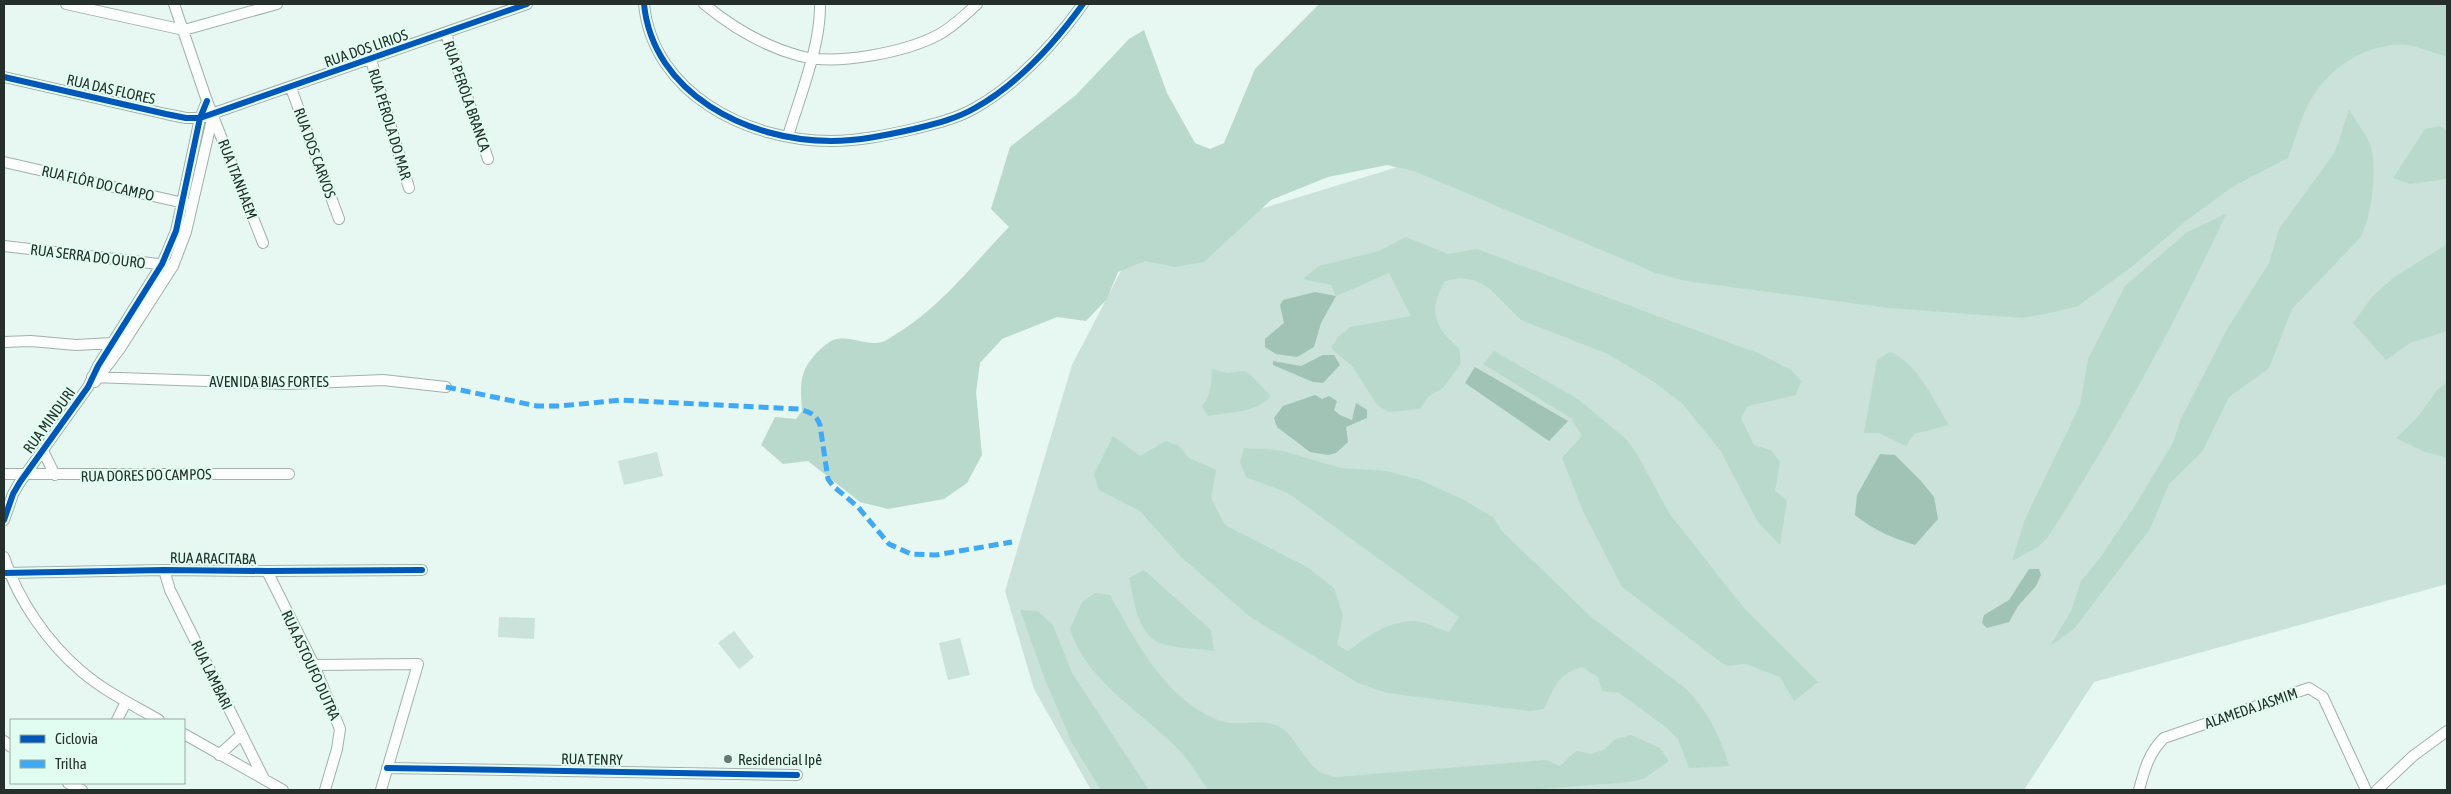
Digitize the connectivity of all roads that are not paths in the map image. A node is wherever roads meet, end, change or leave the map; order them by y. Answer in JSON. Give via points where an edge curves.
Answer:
{"nodes":[{"id":1,"x":66,"y":4,"type":"edge"},
{"id":2,"x":174,"y":4,"type":"edge"},
{"id":3,"x":277,"y":4,"type":"edge"},
{"id":4,"x":527,"y":4,"type":"edge"},
{"id":5,"x":644,"y":4,"type":"edge"},
{"id":6,"x":704,"y":4,"type":"edge"},
{"id":7,"x":820,"y":4,"type":"edge"},
{"id":8,"x":825,"y":4,"type":"edge"},
{"id":9,"x":977,"y":4,"type":"edge"},
{"id":10,"x":1083,"y":4,"type":"edge"},
{"id":11,"x":820,"y":15,"type":"junction"},
{"id":12,"x":184,"y":30,"type":"junction"},
{"id":13,"x":446,"y":34,"type":"junction"},
{"id":14,"x":811,"y":57,"type":"junction"},
{"id":15,"x":371,"y":60,"type":"junction"},
{"id":16,"x":4,"y":77,"type":"edge"},
{"id":17,"x":290,"y":88,"type":"junction"},
{"id":18,"x":207,"y":101,"type":"junction"},
{"id":19,"x":213,"y":114,"type":"junction"},
{"id":20,"x":200,"y":118,"type":"junction"},
{"id":21,"x":788,"y":136,"type":"junction"},
{"id":22,"x":488,"y":159,"type":"dead end"},
{"id":23,"x":4,"y":162,"type":"edge"},
{"id":24,"x":409,"y":188,"type":"dead end"},
{"id":25,"x":187,"y":204,"type":"junction"},
{"id":26,"x":339,"y":219,"type":"dead end"},
{"id":27,"x":263,"y":243,"type":"dead end"},
{"id":28,"x":4,"y":246,"type":"edge"},
{"id":29,"x":167,"y":265,"type":"junction"},
{"id":30,"x":4,"y":342,"type":"edge"},
{"id":31,"x":113,"y":343,"type":"junction"},
{"id":32,"x":93,"y":381,"type":"junction"},
{"id":33,"x":446,"y":387,"type":"dead end"},
{"id":34,"x":43,"y":451,"type":"junction"},
{"id":35,"x":4,"y":474,"type":"edge"},
{"id":36,"x":25,"y":474,"type":"junction"},
{"id":37,"x":289,"y":474,"type":"dead end"},
{"id":38,"x":55,"y":475,"type":"junction"},
{"id":39,"x":4,"y":520,"type":"edge"},
{"id":40,"x":4,"y":557,"type":"edge"},
{"id":41,"x":164,"y":570,"type":"junction"},
{"id":42,"x":422,"y":570,"type":"dead end"},
{"id":43,"x":267,"y":572,"type":"junction"},
{"id":44,"x":7,"y":573,"type":"edge"},
{"id":45,"x":314,"y":665,"type":"junction"},
{"id":46,"x":126,"y":702,"type":"junction"},
{"id":47,"x":118,"y":719,"type":"edge"},
{"id":48,"x":157,"y":719,"type":"edge"},
{"id":49,"x":2447,"y":731,"type":"edge"},
{"id":50,"x":185,"y":735,"type":"edge"},
{"id":51,"x":242,"y":735,"type":"junction"},
{"id":52,"x":219,"y":755,"type":"junction"},
{"id":53,"x":387,"y":768,"type":"junction"},
{"id":54,"x":797,"y":775,"type":"dead end"},
{"id":55,"x":264,"y":779,"type":"junction"},
{"id":56,"x":70,"y":784,"type":"edge"},
{"id":57,"x":82,"y":790,"type":"edge"},
{"id":58,"x":283,"y":790,"type":"edge"},
{"id":59,"x":325,"y":790,"type":"edge"},
{"id":60,"x":381,"y":790,"type":"edge"},
{"id":61,"x":2139,"y":790,"type":"edge"},
{"id":62,"x":2366,"y":790,"type":"edge"},
{"id":63,"x":2377,"y":790,"type":"edge"}],
"edges":[{"from":1,"to":12,"type":"street"},
{"from":2,"to":12,"type":"street","name":"RUA ITANHAEM"},
{"from":3,"to":12,"type":"street"},
{"from":4,"to":13,"type":"street","name":"RUA DOS LIRIOS"},
{"from":5,"to":21,"type":"street","via":[[655,47],[696,98],[739,122]]},
{"from":6,"to":14,"type":"street","via":[[745,34],[780,49]]},
{"from":7,"to":11,"type":"street"},
{"from":8,"to":11,"type":"street"},
{"from":9,"to":14,"type":"street","via":[[924,42],[879,54]]},
{"from":10,"to":21,"type":"street","via":[[1045,51],[996,94],[973,109],[941,122],[856,140]]},
{"from":11,"to":14,"type":"street"},
{"from":12,"to":18,"type":"street","name":"RUA ITANHAEM"},
{"from":13,"to":15,"type":"street","name":"RUA DOS LIRIOS"},
{"from":13,"to":22,"type":"street","name":"RUA PERÓLA BRANCA"},
{"from":14,"to":21,"type":"street"},
{"from":15,"to":17,"type":"street","name":"RUA DOS LIRIOS"},
{"from":15,"to":24,"type":"street","name":"RUA PÉROLA DO MAR"},
{"from":16,"to":20,"type":"street","name":"RUA DAS FLORES","via":[[166,114]]},
{"from":17,"to":19,"type":"street","name":"RUA DOS LIRIOS"},
{"from":17,"to":26,"type":"street","name":"RUA DOS CARVOS"},
{"from":18,"to":19,"type":"street","name":"RUA ITANHAEM"},
{"from":18,"to":20,"type":"street"},
{"from":19,"to":20,"type":"street","name":"RUA DAS FLORES"},
{"from":19,"to":25,"type":"street"},
{"from":19,"to":27,"type":"street","name":"RUA ITANHAEM"},
{"from":20,"to":25,"type":"street"},
{"from":23,"to":25,"type":"street","name":"RUA FLÔR DO CAMPO"},
{"from":25,"to":29,"type":"street","via":[[180,250]]},
{"from":28,"to":29,"type":"street","name":"RUA SERRA DO OURO"},
{"from":29,"to":31,"type":"street"},
{"from":29,"to":32,"type":"street"},
{"from":30,"to":31,"type":"street"},
{"from":31,"to":32,"type":"street"},
{"from":32,"to":33,"type":"street","name":"AVENIDA BIAS FORTES","via":[[289,384],[384,380]]},
{"from":32,"to":34,"type":"street","name":"RUA MINDURI"},
{"from":34,"to":36,"type":"street","name":"RUA MINDURI"},
{"from":34,"to":38,"type":"street"},
{"from":35,"to":36,"type":"street","name":"RUA DORES DO CAMPOS"},
{"from":36,"to":38,"type":"street","name":"RUA DORES DO CAMPOS"},
{"from":36,"to":39,"type":"street","name":"RUA MINDURI","via":[[13,494]]},
{"from":37,"to":38,"type":"street","name":"RUA DORES DO CAMPOS"},
{"from":40,"to":44,"type":"street"},
{"from":41,"to":43,"type":"street","name":"RUA ARACITABA"},
{"from":41,"to":44,"type":"street","name":"RUA ARACITABA"},
{"from":41,"to":51,"type":"street","name":"RUA LAMBARI","via":[[170,590]]},
{"from":42,"to":43,"type":"street","name":"RUA ARACITABA"},
{"from":43,"to":45,"type":"street","name":"RUA ASTOUFO DUTRA"},
{"from":44,"to":46,"type":"street","via":[[33,616],[69,659],[82,672]]},
{"from":45,"to":53,"type":"street","via":[[418,664]]},
{"from":45,"to":59,"type":"street","name":"RUA ASTOUFO DUTRA","via":[[340,729]]},
{"from":46,"to":47,"type":"street"},
{"from":46,"to":48,"type":"street"},
{"from":49,"to":63,"type":"street","via":[[2413,756]]},
{"from":50,"to":52,"type":"street"},
{"from":51,"to":52,"type":"street"},
{"from":51,"to":55,"type":"street","name":"RUA LAMBARI"},
{"from":52,"to":55,"type":"street"},
{"from":53,"to":54,"type":"street","name":"RUA TENRY"},
{"from":53,"to":60,"type":"street"},
{"from":55,"to":58,"type":"street"},
{"from":56,"to":57,"type":"street"},
{"from":61,"to":62,"type":"street","name":"ALAMEDA JASMIM","via":[[2155,746],[2164,738],[2309,688],[2323,696]]}]}
